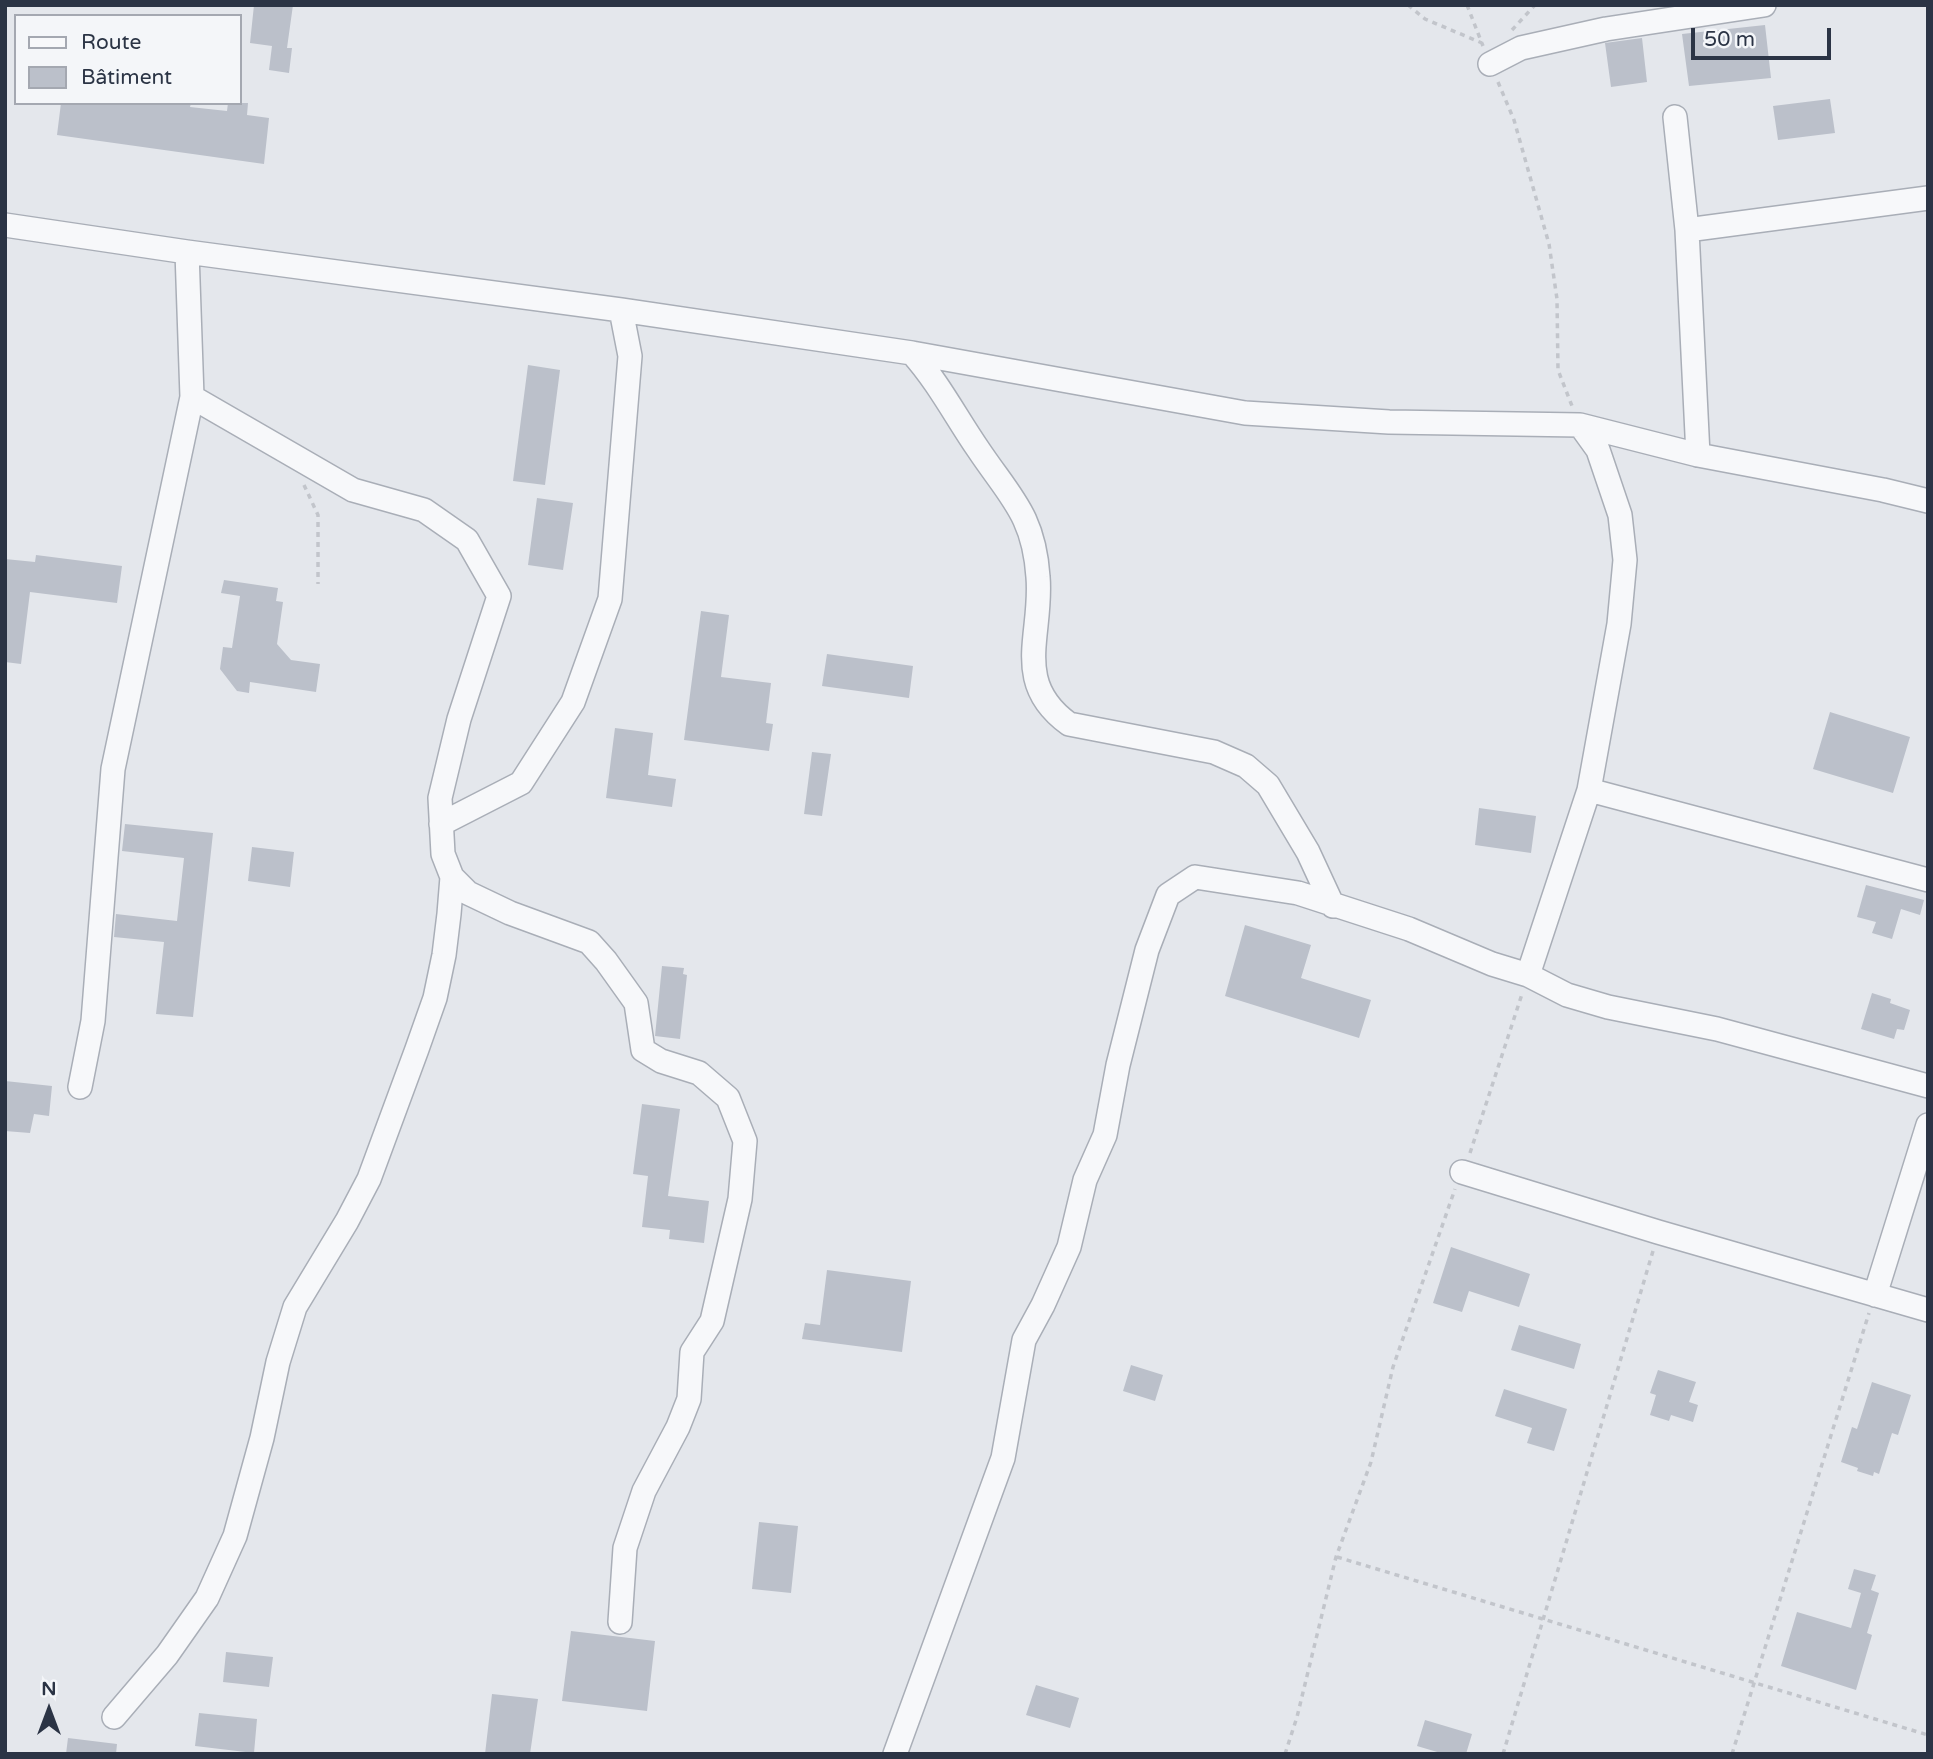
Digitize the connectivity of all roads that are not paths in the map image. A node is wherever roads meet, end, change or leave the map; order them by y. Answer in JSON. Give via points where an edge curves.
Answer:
{"nodes":[{"id":1,"x":1764,"y":5,"type":"edge"},
{"id":2,"x":1486,"y":53,"type":"road end"},
{"id":3,"x":1675,"y":117,"type":"dead end"},
{"id":4,"x":1928,"y":198,"type":"edge"},
{"id":5,"x":5,"y":225,"type":"edge"},
{"id":6,"x":1687,"y":230,"type":"junction"},
{"id":7,"x":187,"y":252,"type":"junction"},
{"id":8,"x":621,"y":310,"type":"junction"},
{"id":9,"x":912,"y":353,"type":"junction"},
{"id":10,"x":192,"y":397,"type":"junction"},
{"id":11,"x":1580,"y":425,"type":"junction"},
{"id":12,"x":1698,"y":455,"type":"junction"},
{"id":13,"x":1928,"y":501,"type":"edge"},
{"id":14,"x":1589,"y":790,"type":"junction"},
{"id":15,"x":441,"y":824,"type":"junction"},
{"id":16,"x":452,"y":877,"type":"junction"},
{"id":17,"x":1928,"y":880,"type":"edge"},
{"id":18,"x":1333,"y":906,"type":"junction"},
{"id":19,"x":1528,"y":975,"type":"junction"},
{"id":20,"x":1928,"y":1086,"type":"edge"},
{"id":21,"x":80,"y":1087,"type":"dead end"},
{"id":22,"x":1928,"y":1125,"type":"edge"},
{"id":23,"x":1462,"y":1172,"type":"road end"},
{"id":24,"x":1875,"y":1294,"type":"junction"},
{"id":25,"x":1928,"y":1310,"type":"edge"},
{"id":26,"x":620,"y":1622,"type":"dead end"},
{"id":27,"x":114,"y":1717,"type":"dead end"},
{"id":28,"x":895,"y":1754,"type":"edge"}],
"edges":[{"from":1,"to":2,"type":"street"},
{"from":3,"to":6,"type":"street"},
{"from":4,"to":6,"type":"street"},
{"from":5,"to":7,"type":"street"},
{"from":6,"to":12,"type":"street"},
{"from":7,"to":8,"type":"street"},
{"from":7,"to":10,"type":"street"},
{"from":8,"to":9,"type":"street"},
{"from":8,"to":15,"type":"street","via":[[630,356],[610,599],[573,702],[521,783]]},
{"from":9,"to":11,"type":"street","via":[[1245,413],[1389,422]]},
{"from":9,"to":18,"type":"street","via":[[932,376],[1030,528],[1039,579],[1033,667],[1042,697],[1053,713],[1069,724],[1214,752],[1246,766],[1268,785],[1308,852]]},
{"from":10,"to":15,"type":"street","via":[[353,490],[424,510],[467,540],[499,596],[459,719],[440,798]]},
{"from":10,"to":21,"type":"street","via":[[113,769],[93,1021]]},
{"from":11,"to":12,"type":"street"},
{"from":11,"to":14,"type":"street","via":[[1598,450],[1620,515],[1625,560],[1619,624]]},
{"from":12,"to":13,"type":"street"},
{"from":14,"to":17,"type":"street"},
{"from":14,"to":19,"type":"street"},
{"from":15,"to":16,"type":"street","via":[[443,854]]},
{"from":16,"to":26,"type":"street","via":[[468,893],[510,913],[589,942],[636,1003],[643,1050],[699,1073],[729,1098],[745,1141],[740,1199],[712,1321],[692,1352],[689,1399],[644,1491],[625,1549]]},
{"from":16,"to":27,"type":"street","via":[[435,998],[369,1179],[295,1307],[235,1536],[207,1598],[167,1656]]},
{"from":18,"to":19,"type":"street","via":[[1409,929]]},
{"from":18,"to":28,"type":"street","via":[[1298,893],[1195,877],[1168,895],[1147,950],[1105,1135],[1085,1180],[1069,1247],[1024,1340],[1003,1458]]},
{"from":19,"to":20,"type":"street","via":[[1567,995],[1608,1007],[1717,1029]]},
{"from":22,"to":24,"type":"street"},
{"from":23,"to":24,"type":"street"},
{"from":24,"to":25,"type":"street"}]}
